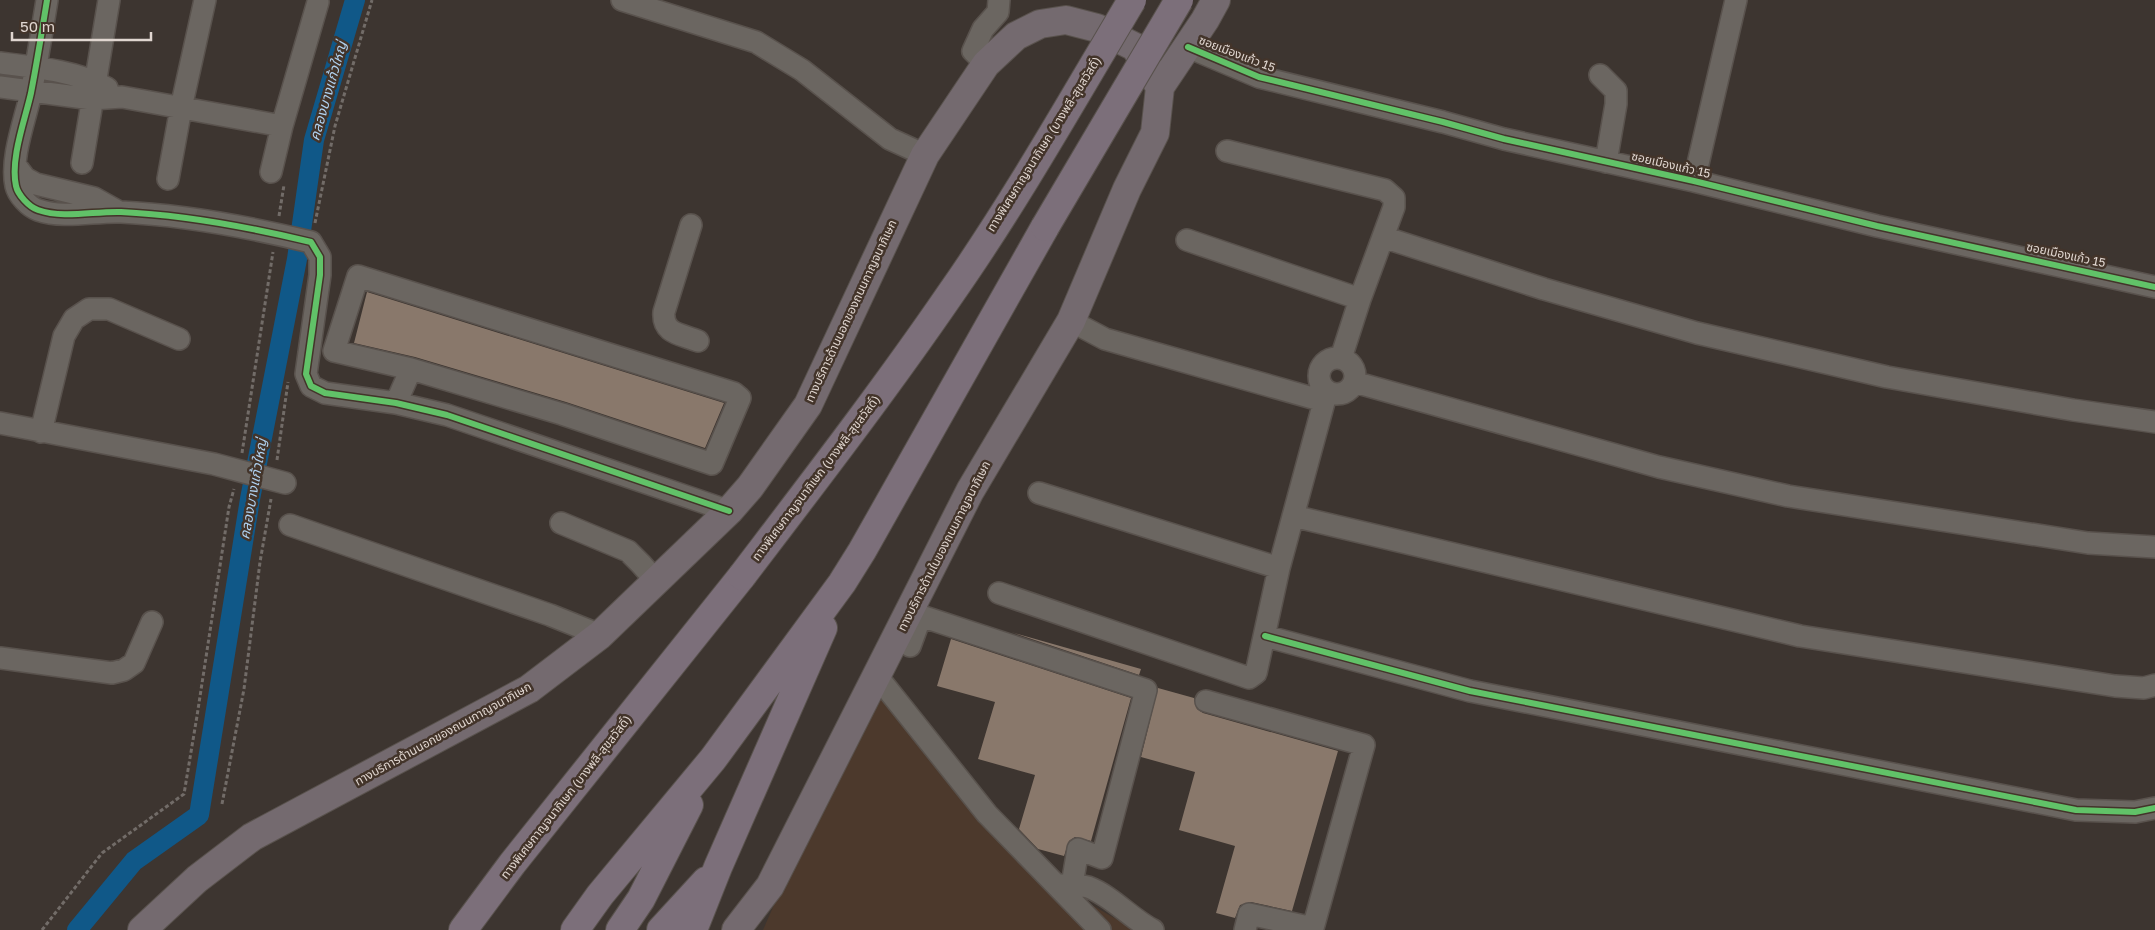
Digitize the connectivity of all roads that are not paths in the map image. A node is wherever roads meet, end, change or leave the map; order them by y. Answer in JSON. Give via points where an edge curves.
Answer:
{"nodes":[{"id":1,"x":47,"y":0,"type":"edge"},
{"id":2,"x":109,"y":0,"type":"edge"},
{"id":3,"x":205,"y":0,"type":"edge"},
{"id":4,"x":622,"y":0,"type":"edge"},
{"id":5,"x":999,"y":0,"type":"edge"},
{"id":6,"x":1132,"y":0,"type":"edge"},
{"id":7,"x":1179,"y":0,"type":"edge"},
{"id":8,"x":1216,"y":0,"type":"edge"},
{"id":9,"x":1736,"y":0,"type":"edge"},
{"id":10,"x":318,"y":2,"type":"dead end"},
{"id":11,"x":1059,"y":11,"type":"edge"},
{"id":12,"x":1188,"y":47,"type":"junction"},
{"id":13,"x":0,"y":63,"type":"edge"},
{"id":14,"x":986,"y":64,"type":"junction"},
{"id":15,"x":36,"y":67,"type":"junction"},
{"id":16,"x":1600,"y":75,"type":"dead end"},
{"id":17,"x":0,"y":87,"type":"edge"},
{"id":18,"x":1160,"y":87,"type":"junction"},
{"id":19,"x":94,"y":90,"type":"junction"},
{"id":20,"x":31,"y":92,"type":"junction"},
{"id":21,"x":180,"y":108,"type":"junction"},
{"id":22,"x":282,"y":126,"type":"junction"},
{"id":23,"x":1227,"y":151,"type":"dead end"},
{"id":24,"x":925,"y":155,"type":"junction"},
{"id":25,"x":1606,"y":162,"type":"junction"},
{"id":26,"x":82,"y":163,"type":"dead end"},
{"id":27,"x":271,"y":172,"type":"dead end"},
{"id":28,"x":168,"y":179,"type":"dead end"},
{"id":29,"x":1694,"y":181,"type":"junction"},
{"id":30,"x":692,"y":225,"type":"dead end"},
{"id":31,"x":1383,"y":237,"type":"junction"},
{"id":32,"x":1186,"y":240,"type":"dead end"},
{"id":33,"x":2155,"y":286,"type":"edge"},
{"id":34,"x":1360,"y":299,"type":"junction"},
{"id":35,"x":1071,"y":321,"type":"junction"},
{"id":36,"x":179,"y":339,"type":"dead end"},
{"id":37,"x":698,"y":341,"type":"dead end"},
{"id":38,"x":1341,"y":358,"type":"junction"},
{"id":39,"x":411,"y":370,"type":"junction"},
{"id":40,"x":1354,"y":382,"type":"junction"},
{"id":41,"x":1325,"y":396,"type":"junction"},
{"id":42,"x":396,"y":403,"type":"junction"},
{"id":43,"x":2155,"y":422,"type":"edge"},
{"id":44,"x":0,"y":424,"type":"edge"},
{"id":45,"x":41,"y":432,"type":"junction"},
{"id":46,"x":280,"y":481,"type":"road end"},
{"id":47,"x":1039,"y":493,"type":"dead end"},
{"id":48,"x":729,"y":511,"type":"junction"},
{"id":49,"x":1293,"y":516,"type":"junction"},
{"id":50,"x":561,"y":523,"type":"dead end"},
{"id":51,"x":290,"y":526,"type":"dead end"},
{"id":52,"x":2155,"y":547,"type":"edge"},
{"id":53,"x":1279,"y":568,"type":"junction"},
{"id":54,"x":656,"y":581,"type":"junction"},
{"id":55,"x":842,"y":583,"type":"junction"},
{"id":56,"x":999,"y":593,"type":"dead end"},
{"id":57,"x":152,"y":622,"type":"dead end"},
{"id":58,"x":600,"y":635,"type":"junction"},
{"id":59,"x":1265,"y":636,"type":"junction"},
{"id":60,"x":910,"y":646,"type":"dead end"},
{"id":61,"x":0,"y":658,"type":"edge"},
{"id":62,"x":877,"y":676,"type":"junction"},
{"id":63,"x":2155,"y":686,"type":"edge"},
{"id":64,"x":1206,"y":701,"type":"dead end"},
{"id":65,"x":712,"y":759,"type":"junction"},
{"id":66,"x":2155,"y":808,"type":"edge"},
{"id":67,"x":718,"y":867,"type":"junction"},
{"id":68,"x":1064,"y":885,"type":"junction"},
{"id":69,"x":142,"y":930,"type":"edge"},
{"id":70,"x":463,"y":930,"type":"edge"},
{"id":71,"x":575,"y":930,"type":"edge"},
{"id":72,"x":620,"y":930,"type":"edge"},
{"id":73,"x":662,"y":930,"type":"edge"},
{"id":74,"x":693,"y":930,"type":"edge"},
{"id":75,"x":736,"y":930,"type":"edge"},
{"id":76,"x":1100,"y":930,"type":"edge"},
{"id":77,"x":1153,"y":930,"type":"edge"},
{"id":78,"x":1245,"y":930,"type":"edge"}],
"edges":[{"from":1,"to":15,"type":"street"},
{"from":2,"to":19,"type":"street"},
{"from":3,"to":21,"type":"street"},
{"from":4,"to":24,"type":"street","via":[[756,42],[802,70],[890,140]]},
{"from":5,"to":14,"type":"street","via":[[998,12],[983,30],[973,50]]},
{"from":6,"to":70,"type":"highway","name":"ทางพิเศษกาญจนาภิเษก (บางพลี-สุขสวัสดิ์)","bridge":true,"via":[[1041,153],[950,296],[742,576]]},
{"from":7,"to":55,"type":"highway","bridge":true,"via":[[1073,178]]},
{"from":8,"to":12,"type":"main road"},
{"from":9,"to":29,"type":"street"},
{"from":10,"to":22,"type":"street"},
{"from":11,"to":14,"type":"main road","name":"ทางบริการด้านนอกของถนนกาญจนาภิเษก","via":[[1016,36]]},
{"from":11,"to":18,"type":"main road","name":"ทางบริการด้านนอกของถนนกาญจนาภิเษก","via":[[1066,20],[1097,28],[1135,47]]},
{"from":12,"to":18,"type":"main road"},
{"from":12,"to":25,"type":"street","name":"ซอยเมืองแก้ว 15","via":[[1259,77]]},
{"from":13,"to":15,"type":"street"},
{"from":14,"to":24,"type":"main road","name":"ทางบริการด้านนอกของถนนกาญจนาภิเษก"},
{"from":15,"to":19,"type":"street"},
{"from":15,"to":20,"type":"street"},
{"from":16,"to":25,"type":"street","via":[[1616,91]]},
{"from":17,"to":20,"type":"street"},
{"from":18,"to":35,"type":"main road","name":"ทางบริการด้านในของถนนกาญจนาภิเษก","via":[[1155,133],[1127,189]]},
{"from":19,"to":20,"type":"street"},
{"from":19,"to":21,"type":"street"},
{"from":19,"to":26,"type":"street"},
{"from":20,"to":42,"type":"street","via":[[16,166],[16,187],[23,199],[36,210],[164,216],[259,229],[311,242],[320,257],[320,275],[308,345],[306,374],[310,386],[325,393]]},
{"from":21,"to":22,"type":"street"},
{"from":21,"to":28,"type":"street"},
{"from":22,"to":27,"type":"street"},
{"from":23,"to":31,"type":"street","via":[[1385,190],[1394,198],[1394,207]]},
{"from":24,"to":48,"type":"main road","name":"ทางบริการด้านนอกของถนนกาญจนาภิเษก","via":[[808,405]]},
{"from":25,"to":29,"type":"street","name":"ซอยเมืองแก้ว 15"},
{"from":29,"to":33,"type":"street","name":"ซอยเมืองแก้ว 15","via":[[1811,211]]},
{"from":30,"to":37,"type":"street","via":[[663,322],[666,328]]},
{"from":31,"to":34,"type":"street"},
{"from":31,"to":43,"type":"street","via":[[1544,289],[1697,333],[1887,376]]},
{"from":32,"to":34,"type":"street"},
{"from":34,"to":38,"type":"street"},
{"from":35,"to":41,"type":"street","via":[[1105,340]]},
{"from":35,"to":62,"type":"main road","name":"ทางบริการด้านในของถนนกาญจนาภิเษก","via":[[970,491]]},
{"from":36,"to":45,"type":"street","via":[[109,309],[88,309],[74,319],[64,336]]},
{"from":38,"to":40,"type":"street","via":[[1353,367]]},
{"from":38,"to":41,"type":"street","via":[[1324,362],[1320,369],[1318,377]]},
{"from":39,"to":39,"type":"street","via":[[562,414],[712,464],[740,398],[725,390],[358,276],[334,350]]},
{"from":39,"to":42,"type":"street"},
{"from":40,"to":41,"type":"street","via":[[1343,393]]},
{"from":40,"to":52,"type":"street","via":[[1659,467],[1788,496],[2088,543]]},
{"from":41,"to":49,"type":"street"},
{"from":42,"to":48,"type":"street","via":[[448,415]]},
{"from":44,"to":45,"type":"street"},
{"from":45,"to":46,"type":"street","via":[[226,466]]},
{"from":47,"to":53,"type":"street"},
{"from":48,"to":54,"type":"main road","name":"ทางบริการด้านนอกของถนนกาญจนาภิเษก"},
{"from":49,"to":53,"type":"street"},
{"from":49,"to":63,"type":"street","via":[[1800,636],[2115,686]]},
{"from":50,"to":54,"type":"street","via":[[628,552]]},
{"from":51,"to":58,"type":"street"},
{"from":53,"to":59,"type":"street"},
{"from":54,"to":58,"type":"main road","name":"ทางบริการด้านนอกของถนนกาญจนาภิเษก"},
{"from":55,"to":65,"type":"highway"},
{"from":55,"to":67,"type":"highway"},
{"from":56,"to":59,"type":"street","via":[[1249,678],[1256,673]]},
{"from":57,"to":61,"type":"street","via":[[134,663],[112,673]]},
{"from":58,"to":69,"type":"main road","name":"ทางบริการด้านนอกของถนนกาญจนาภิเษก","via":[[529,689],[252,837],[197,879]]},
{"from":59,"to":66,"type":"street","via":[[1470,691],[2076,810],[2135,812]]},
{"from":60,"to":68,"type":"street","via":[[921,616],[1146,690],[1102,858],[1078,849]]},
{"from":62,"to":68,"type":"street","via":[[987,814]]},
{"from":62,"to":75,"type":"main road","name":"ทางบริการด้านในของถนนกาญจนาภิเษก","via":[[770,886]]},
{"from":64,"to":78,"type":"street","via":[[1364,745],[1313,928],[1249,914]]},
{"from":65,"to":71,"type":"highway"},
{"from":65,"to":72,"type":"highway","via":[[641,899]]},
{"from":67,"to":73,"type":"highway"},
{"from":67,"to":74,"type":"highway"},
{"from":68,"to":76,"type":"street"},
{"from":68,"to":77,"type":"street","via":[[1086,886],[1102,894]]}]}
